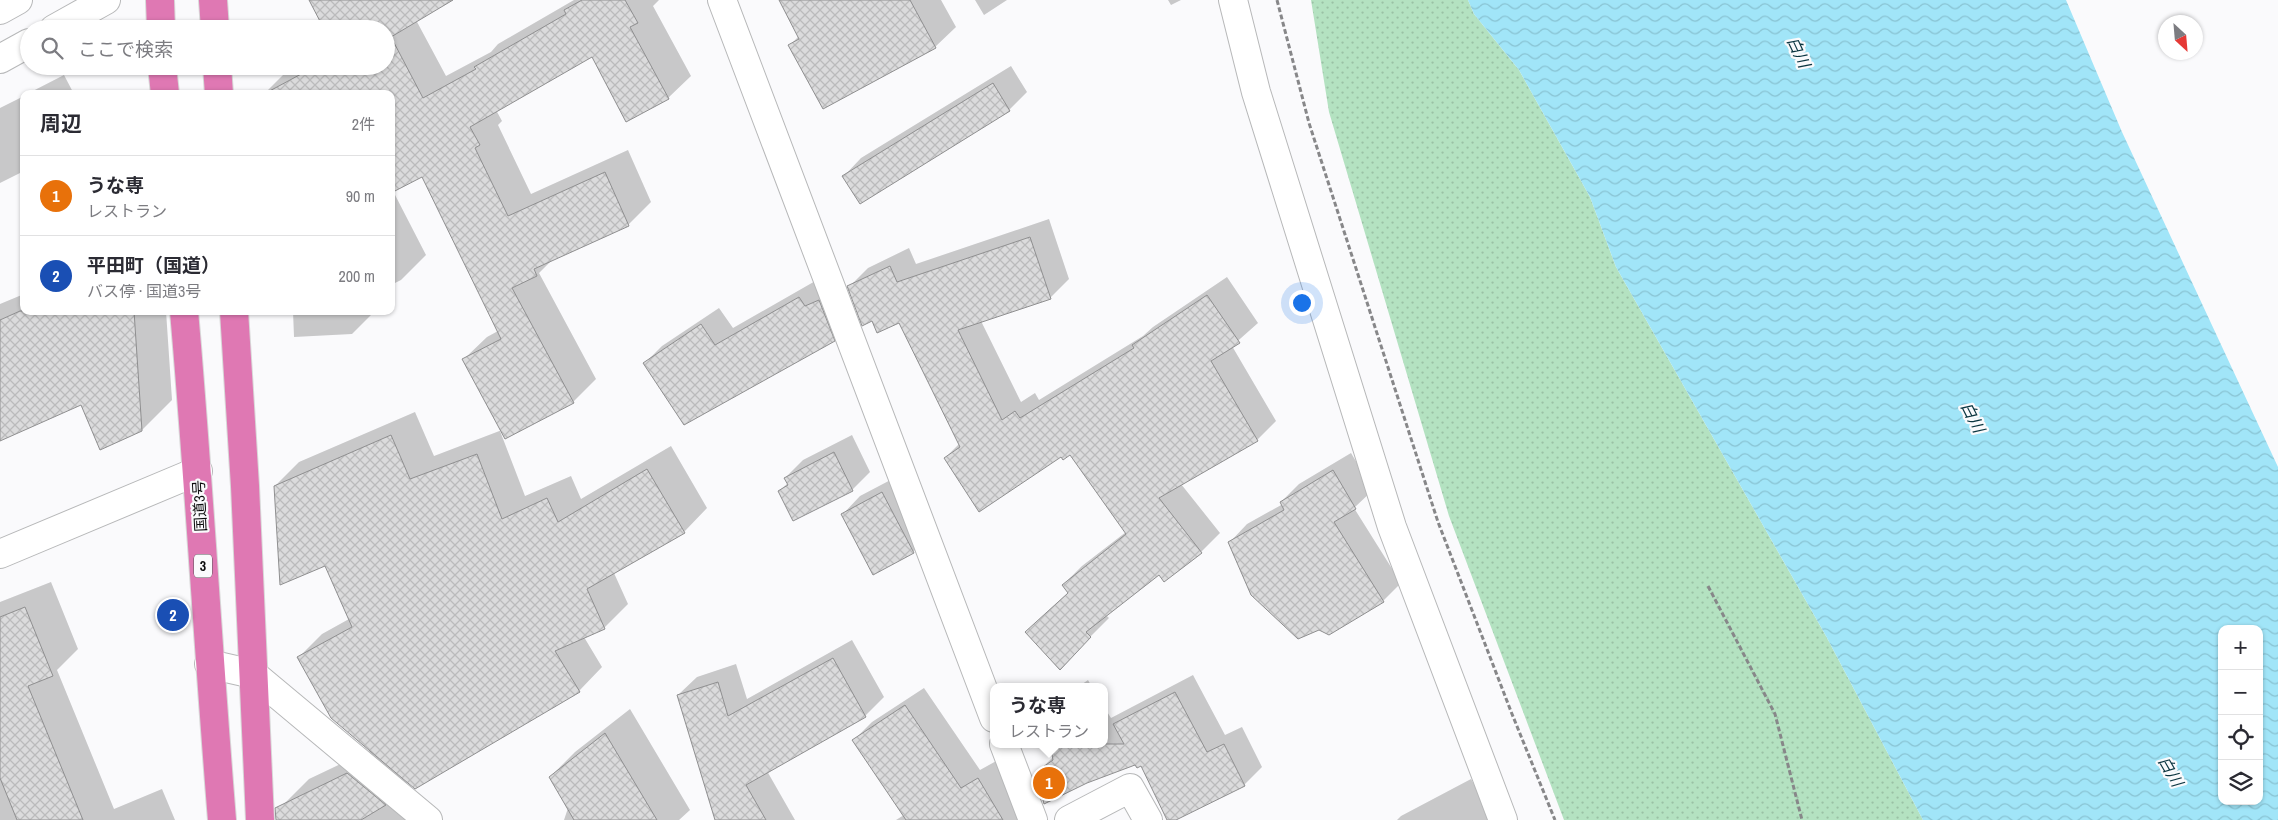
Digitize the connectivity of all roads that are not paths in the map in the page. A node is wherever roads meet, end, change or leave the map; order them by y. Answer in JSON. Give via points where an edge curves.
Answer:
{"nodes":[{"id":1,"x":18,"y":0,"type":"edge"},
{"id":2,"x":106,"y":0,"type":"edge"},
{"id":3,"x":160,"y":0,"type":"edge"},
{"id":4,"x":213,"y":0,"type":"edge"},
{"id":5,"x":722,"y":0,"type":"edge"},
{"id":6,"x":1233,"y":0,"type":"edge"},
{"id":7,"x":0,"y":10,"type":"edge"},
{"id":8,"x":70,"y":20,"type":"edge"},
{"id":9,"x":161,"y":20,"type":"edge"},
{"id":10,"x":214,"y":20,"type":"edge"},
{"id":11,"x":20,"y":48,"type":"edge"},
{"id":12,"x":0,"y":59,"type":"edge"},
{"id":13,"x":163,"y":75,"type":"edge"},
{"id":14,"x":218,"y":75,"type":"edge"},
{"id":15,"x":164,"y":90,"type":"edge"},
{"id":16,"x":219,"y":90,"type":"edge"},
{"id":17,"x":184,"y":315,"type":"edge"},
{"id":18,"x":234,"y":315,"type":"edge"},
{"id":19,"x":198,"y":470,"type":"junction"},
{"id":20,"x":0,"y":554,"type":"edge"},
{"id":21,"x":209,"y":664,"type":"junction"},
{"id":22,"x":253,"y":674,"type":"junction"},
{"id":23,"x":990,"y":707,"type":"edge"},
{"id":24,"x":1006,"y":748,"type":"edge"},
{"id":25,"x":222,"y":820,"type":"edge"},
{"id":26,"x":260,"y":820,"type":"edge"},
{"id":27,"x":428,"y":820,"type":"edge"},
{"id":28,"x":1033,"y":820,"type":"edge"},
{"id":29,"x":1069,"y":820,"type":"edge"},
{"id":30,"x":1148,"y":820,"type":"edge"},
{"id":31,"x":1503,"y":820,"type":"edge"}],
"edges":[{"from":1,"to":7,"type":"street"},
{"from":2,"to":8,"type":"street"},
{"from":3,"to":9,"type":"highway"},
{"from":4,"to":10,"type":"highway"},
{"from":5,"to":23,"type":"street"},
{"from":6,"to":31,"type":"street","via":[[1256,92],[1392,527]]},
{"from":11,"to":12,"type":"street"},
{"from":13,"to":15,"type":"highway"},
{"from":14,"to":16,"type":"highway"},
{"from":17,"to":19,"type":"highway","name":"国道3号","number":"3"},
{"from":18,"to":22,"type":"highway"},
{"from":19,"to":20,"type":"street"},
{"from":19,"to":21,"type":"highway","name":"国道3号","number":"3"},
{"from":21,"to":22,"type":"street"},
{"from":21,"to":25,"type":"highway","name":"国道3号","number":"3"},
{"from":22,"to":26,"type":"highway"},
{"from":22,"to":27,"type":"street"},
{"from":24,"to":28,"type":"street"},
{"from":29,"to":30,"type":"street","via":[[1130,788]]}]}
